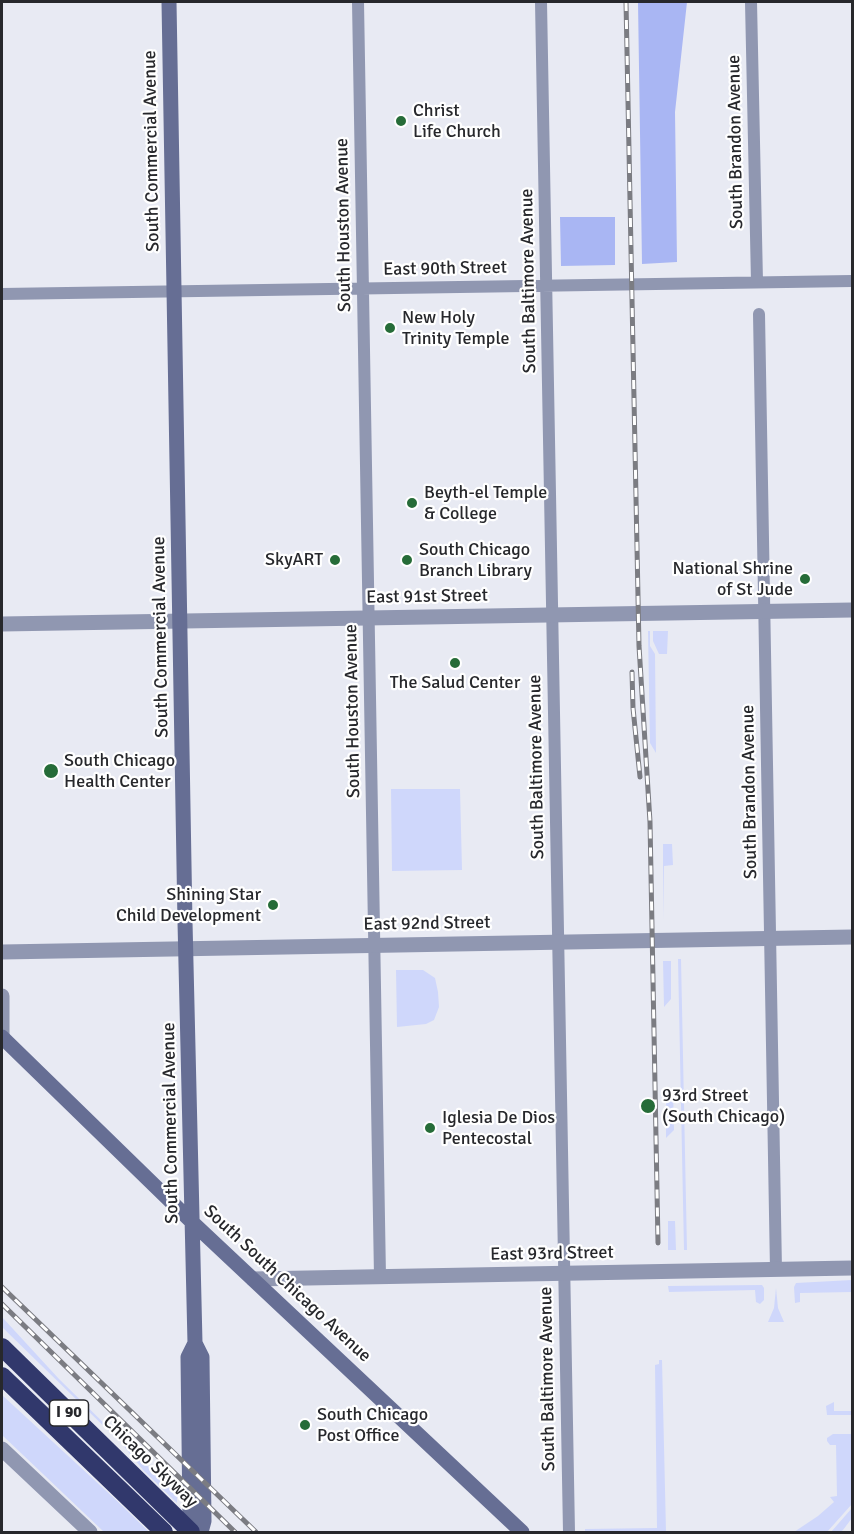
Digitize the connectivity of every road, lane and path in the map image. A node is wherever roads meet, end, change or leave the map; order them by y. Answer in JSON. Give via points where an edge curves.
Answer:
{"nodes":[{"id":1,"x":169,"y":2,"type":"edge"},
{"id":2,"x":358,"y":2,"type":"edge"},
{"id":3,"x":541,"y":2,"type":"edge"},
{"id":4,"x":752,"y":2,"type":"edge"},
{"id":5,"x":852,"y":281,"type":"edge"},
{"id":6,"x":757,"y":282,"type":"junction"},
{"id":7,"x":547,"y":285,"type":"junction"},
{"id":8,"x":364,"y":288,"type":"junction"},
{"id":9,"x":174,"y":292,"type":"junction"},
{"id":10,"x":2,"y":294,"type":"edge"},
{"id":11,"x":759,"y":314,"type":"dead end"},
{"id":12,"x":852,"y":610,"type":"edge"},
{"id":13,"x":764,"y":612,"type":"junction"},
{"id":14,"x":553,"y":615,"type":"junction"},
{"id":15,"x":370,"y":618,"type":"junction"},
{"id":16,"x":180,"y":620,"type":"junction"},
{"id":17,"x":2,"y":624,"type":"edge"},
{"id":18,"x":852,"y":937,"type":"edge"},
{"id":19,"x":770,"y":938,"type":"junction"},
{"id":20,"x":558,"y":942,"type":"junction"},
{"id":21,"x":374,"y":945,"type":"junction"},
{"id":22,"x":186,"y":948,"type":"junction"},
{"id":23,"x":2,"y":952,"type":"edge"},
{"id":24,"x":2,"y":996,"type":"edge"},
{"id":25,"x":2,"y":1037,"type":"edge"},
{"id":26,"x":193,"y":1223,"type":"junction"},
{"id":27,"x":852,"y":1268,"type":"edge"},
{"id":28,"x":777,"y":1270,"type":"junction"},
{"id":29,"x":565,"y":1273,"type":"junction"},
{"id":30,"x":380,"y":1276,"type":"junction"},
{"id":31,"x":253,"y":1279,"type":"junction"},
{"id":32,"x":195,"y":1343,"type":"junction"},
{"id":33,"x":2,"y":1347,"type":"edge"},
{"id":34,"x":2,"y":1376,"type":"edge"},
{"id":35,"x":2,"y":1449,"type":"edge"},
{"id":36,"x":90,"y":1533,"type":"edge"},
{"id":37,"x":164,"y":1533,"type":"edge"},
{"id":38,"x":192,"y":1533,"type":"edge"},
{"id":39,"x":201,"y":1533,"type":"edge"},
{"id":40,"x":522,"y":1533,"type":"edge"},
{"id":41,"x":569,"y":1533,"type":"edge"}],
"edges":[{"from":1,"to":9,"type":"main road","name":"South Commercial Avenue"},
{"from":2,"to":8,"type":"street","name":"South Houston Avenue"},
{"from":3,"to":7,"type":"street","name":"South Baltimore Avenue"},
{"from":4,"to":6,"type":"street","name":"South Brandon Avenue"},
{"from":5,"to":6,"type":"street","name":"East 90th Street"},
{"from":6,"to":7,"type":"street","name":"East 90th Street"},
{"from":7,"to":8,"type":"street","name":"East 90th Street"},
{"from":7,"to":14,"type":"street","name":"South Baltimore Avenue"},
{"from":8,"to":9,"type":"street","name":"East 90th Street"},
{"from":8,"to":15,"type":"street","name":"South Houston Avenue"},
{"from":9,"to":10,"type":"street","name":"East 90th Street"},
{"from":9,"to":16,"type":"main road","name":"South Commercial Avenue"},
{"from":11,"to":13,"type":"street","name":"South Brandon Avenue"},
{"from":12,"to":13,"type":"street","name":"East 91st Street"},
{"from":13,"to":14,"type":"street","name":"East 91st Street"},
{"from":13,"to":19,"type":"street","name":"South Brandon Avenue"},
{"from":14,"to":15,"type":"street","name":"East 91st Street"},
{"from":14,"to":20,"type":"street","name":"South Baltimore Avenue"},
{"from":15,"to":16,"type":"street","name":"East 91st Street"},
{"from":15,"to":21,"type":"street","name":"South Houston Avenue"},
{"from":16,"to":17,"type":"street","name":"East 91st Street"},
{"from":16,"to":22,"type":"main road","name":"South Commercial Avenue"},
{"from":18,"to":19,"type":"street","name":"East 92nd Street"},
{"from":19,"to":20,"type":"street","name":"East 92nd Street"},
{"from":19,"to":28,"type":"street","name":"South Brandon Avenue"},
{"from":20,"to":21,"type":"street","name":"East 92nd Street"},
{"from":20,"to":29,"type":"street","name":"South Baltimore Avenue"},
{"from":21,"to":22,"type":"street","name":"East 92nd Street"},
{"from":21,"to":30,"type":"street","name":"South Houston Avenue"},
{"from":22,"to":23,"type":"street","name":"East 92nd Street"},
{"from":22,"to":26,"type":"main road","name":"South Commercial Avenue"},
{"from":24,"to":25,"type":"street"},
{"from":25,"to":26,"type":"main road","name":"South South Chicago Avenue"},
{"from":26,"to":31,"type":"main road","name":"South South Chicago Avenue"},
{"from":26,"to":32,"type":"main road","name":"South Commercial Avenue"},
{"from":27,"to":28,"type":"street","name":"East 93rd Street"},
{"from":28,"to":29,"type":"street","name":"East 93rd Street"},
{"from":29,"to":30,"type":"street","name":"East 93rd Street"},
{"from":29,"to":41,"type":"street","name":"South Baltimore Avenue"},
{"from":30,"to":31,"type":"street","name":"East 93rd Street"},
{"from":31,"to":40,"type":"main road","name":"South South Chicago Avenue"},
{"from":32,"to":38,"type":"main road","name":"South Commercial Avenue","via":[[188,1357]]},
{"from":32,"to":39,"type":"main road","name":"South Commercial Avenue","via":[[202,1357]]},
{"from":33,"to":38,"type":"highway","name":"Chicago Skyway","number":"I 90"},
{"from":34,"to":37,"type":"highway","number":"I 90"},
{"from":35,"to":36,"type":"street"}]}
